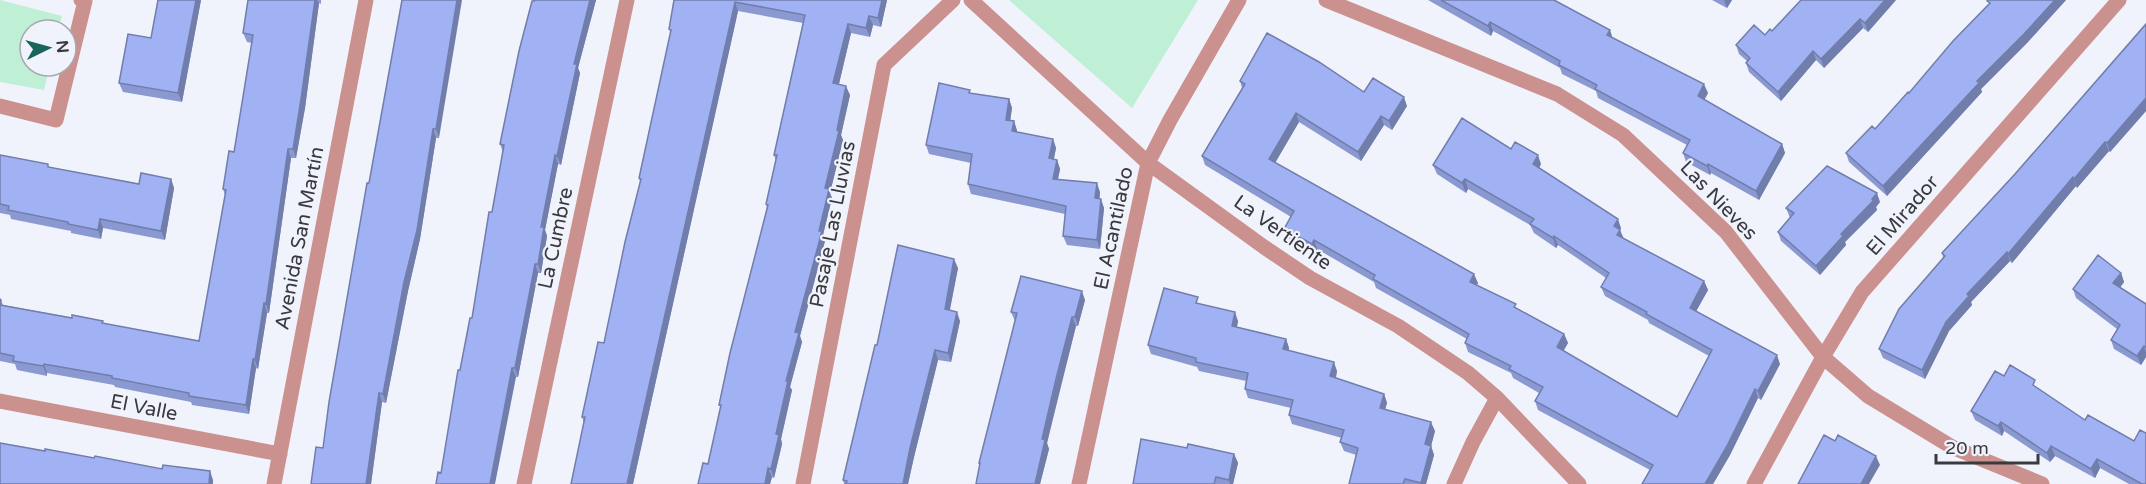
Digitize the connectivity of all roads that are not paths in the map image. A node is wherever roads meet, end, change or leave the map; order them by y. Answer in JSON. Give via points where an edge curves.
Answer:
{"nodes":[{"id":1,"x":81,"y":0,"type":"edge"},
{"id":2,"x":366,"y":0,"type":"edge"},
{"id":3,"x":627,"y":0,"type":"edge"},
{"id":4,"x":953,"y":0,"type":"edge"},
{"id":5,"x":971,"y":0,"type":"edge"},
{"id":6,"x":1239,"y":0,"type":"edge"},
{"id":7,"x":1326,"y":0,"type":"edge"},
{"id":8,"x":2119,"y":0,"type":"edge"},
{"id":9,"x":0,"y":106,"type":"edge"},
{"id":10,"x":1148,"y":163,"type":"junction"},
{"id":11,"x":1823,"y":357,"type":"junction"},
{"id":12,"x":1497,"y":398,"type":"junction"},
{"id":13,"x":0,"y":401,"type":"edge"},
{"id":14,"x":280,"y":454,"type":"junction"},
{"id":15,"x":274,"y":484,"type":"edge"},
{"id":16,"x":524,"y":484,"type":"edge"},
{"id":17,"x":803,"y":484,"type":"edge"},
{"id":18,"x":1079,"y":484,"type":"edge"},
{"id":19,"x":1454,"y":484,"type":"edge"},
{"id":20,"x":1579,"y":484,"type":"edge"},
{"id":21,"x":1754,"y":484,"type":"edge"},
{"id":22,"x":2042,"y":484,"type":"edge"}],
"edges":[{"from":1,"to":9,"type":"street","via":[[85,1],[56,120]]},
{"from":2,"to":14,"type":"street","name":"Avenida San Martín"},
{"from":3,"to":16,"type":"street","name":"La Cumbre"},
{"from":4,"to":17,"type":"street","name":"Pasaje Las Lluvias","via":[[884,65]]},
{"from":5,"to":10,"type":"street","name":"La Vertiente"},
{"from":6,"to":10,"type":"street","name":"El Acantilado"},
{"from":7,"to":11,"type":"street","name":"Las Nieves","via":[[1557,94],[1623,135],[1726,232]]},
{"from":8,"to":11,"type":"street","name":"El Mirador","via":[[1862,292]]},
{"from":10,"to":12,"type":"street","name":"La Vertiente","via":[[1310,278],[1437,351]]},
{"from":10,"to":18,"type":"street","name":"El Acantilado"},
{"from":11,"to":21,"type":"street","name":"El Mirador"},
{"from":11,"to":22,"type":"street","name":"Las Nieves","via":[[1868,396],[1952,447]]},
{"from":12,"to":19,"type":"street"},
{"from":12,"to":20,"type":"street","name":"La Vertiente"},
{"from":13,"to":14,"type":"street","name":"El Valle"},
{"from":14,"to":15,"type":"street","name":"Avenida San Martín"}]}
